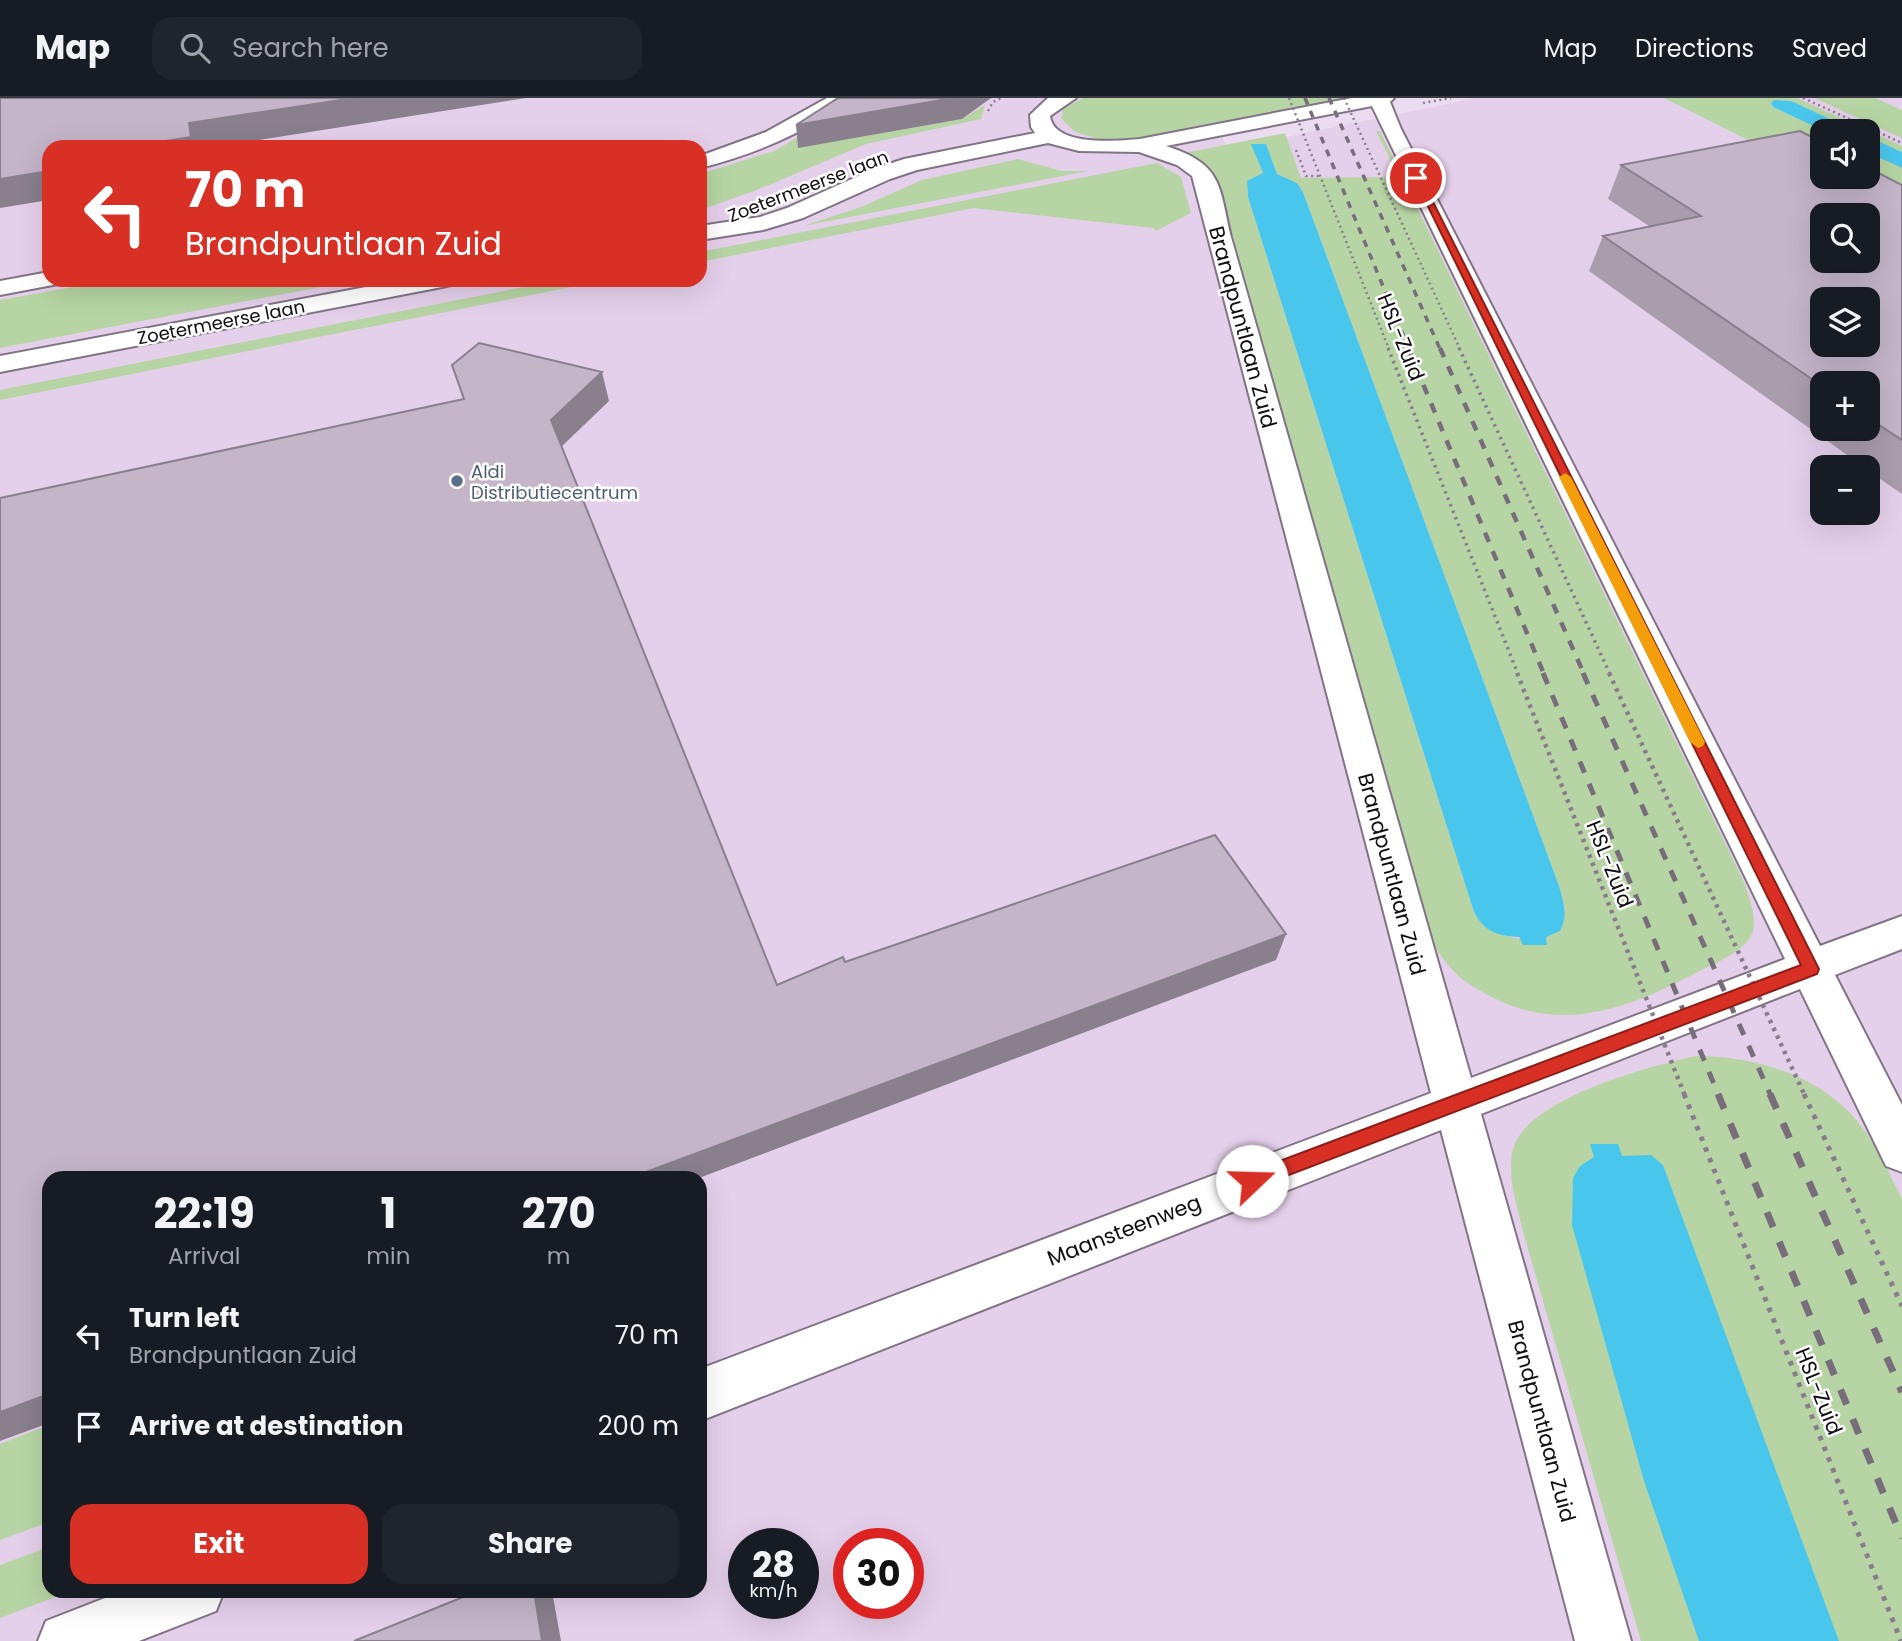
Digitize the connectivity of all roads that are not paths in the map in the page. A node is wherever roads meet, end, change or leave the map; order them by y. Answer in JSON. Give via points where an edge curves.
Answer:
{"nodes":[{"id":1,"x":841,"y":98,"type":"edge"},
{"id":2,"x":1066,"y":98,"type":"edge"},
{"id":3,"x":1382,"y":99,"type":"edge"},
{"id":4,"x":1046,"y":129,"type":"junction"},
{"id":5,"x":1140,"y":145,"type":"junction"},
{"id":6,"x":707,"y":160,"type":"edge"},
{"id":7,"x":707,"y":223,"type":"edge"},
{"id":8,"x":707,"y":232,"type":"edge"},
{"id":9,"x":42,"y":280,"type":"edge"},
{"id":10,"x":405,"y":287,"type":"edge"},
{"id":11,"x":0,"y":288,"type":"edge"},
{"id":12,"x":0,"y":364,"type":"edge"},
{"id":13,"x":1902,"y":932,"type":"edge"},
{"id":14,"x":1811,"y":969,"type":"junction"},
{"id":15,"x":1455,"y":1103,"type":"junction"},
{"id":16,"x":1902,"y":1151,"type":"edge"},
{"id":17,"x":707,"y":1392,"type":"edge"},
{"id":18,"x":178,"y":1598,"type":"edge"},
{"id":19,"x":66,"y":1641,"type":"edge"},
{"id":20,"x":1602,"y":1641,"type":"edge"}],
"edges":[{"from":1,"to":6,"type":"street","via":[[779,135]]},
{"from":2,"to":4,"type":"street","via":[[1040,115]]},
{"from":3,"to":5,"type":"street"},
{"from":3,"to":14,"type":"street","via":[[1391,129]]},
{"from":4,"to":5,"type":"street","via":[[1065,142],[1093,147]]},
{"from":4,"to":7,"type":"street","name":"Zoetermeerse laan","via":[[931,144],[871,159],[748,211]]},
{"from":4,"to":8,"type":"street","name":"Zoetermeerse laan","via":[[912,164],[763,223]]},
{"from":5,"to":15,"type":"street","name":"Brandpuntlaan Zuid","via":[[1186,161],[1206,179]]},
{"from":9,"to":11,"type":"street"},
{"from":10,"to":12,"type":"street","name":"Zoetermeerse laan"},
{"from":13,"to":14,"type":"street","name":"Maansteenweg"},
{"from":14,"to":15,"type":"street","name":"Maansteenweg"},
{"from":14,"to":16,"type":"street"},
{"from":15,"to":17,"type":"street","name":"Maansteenweg"},
{"from":15,"to":20,"type":"street","name":"Brandpuntlaan Zuid"},
{"from":18,"to":19,"type":"street"}]}
